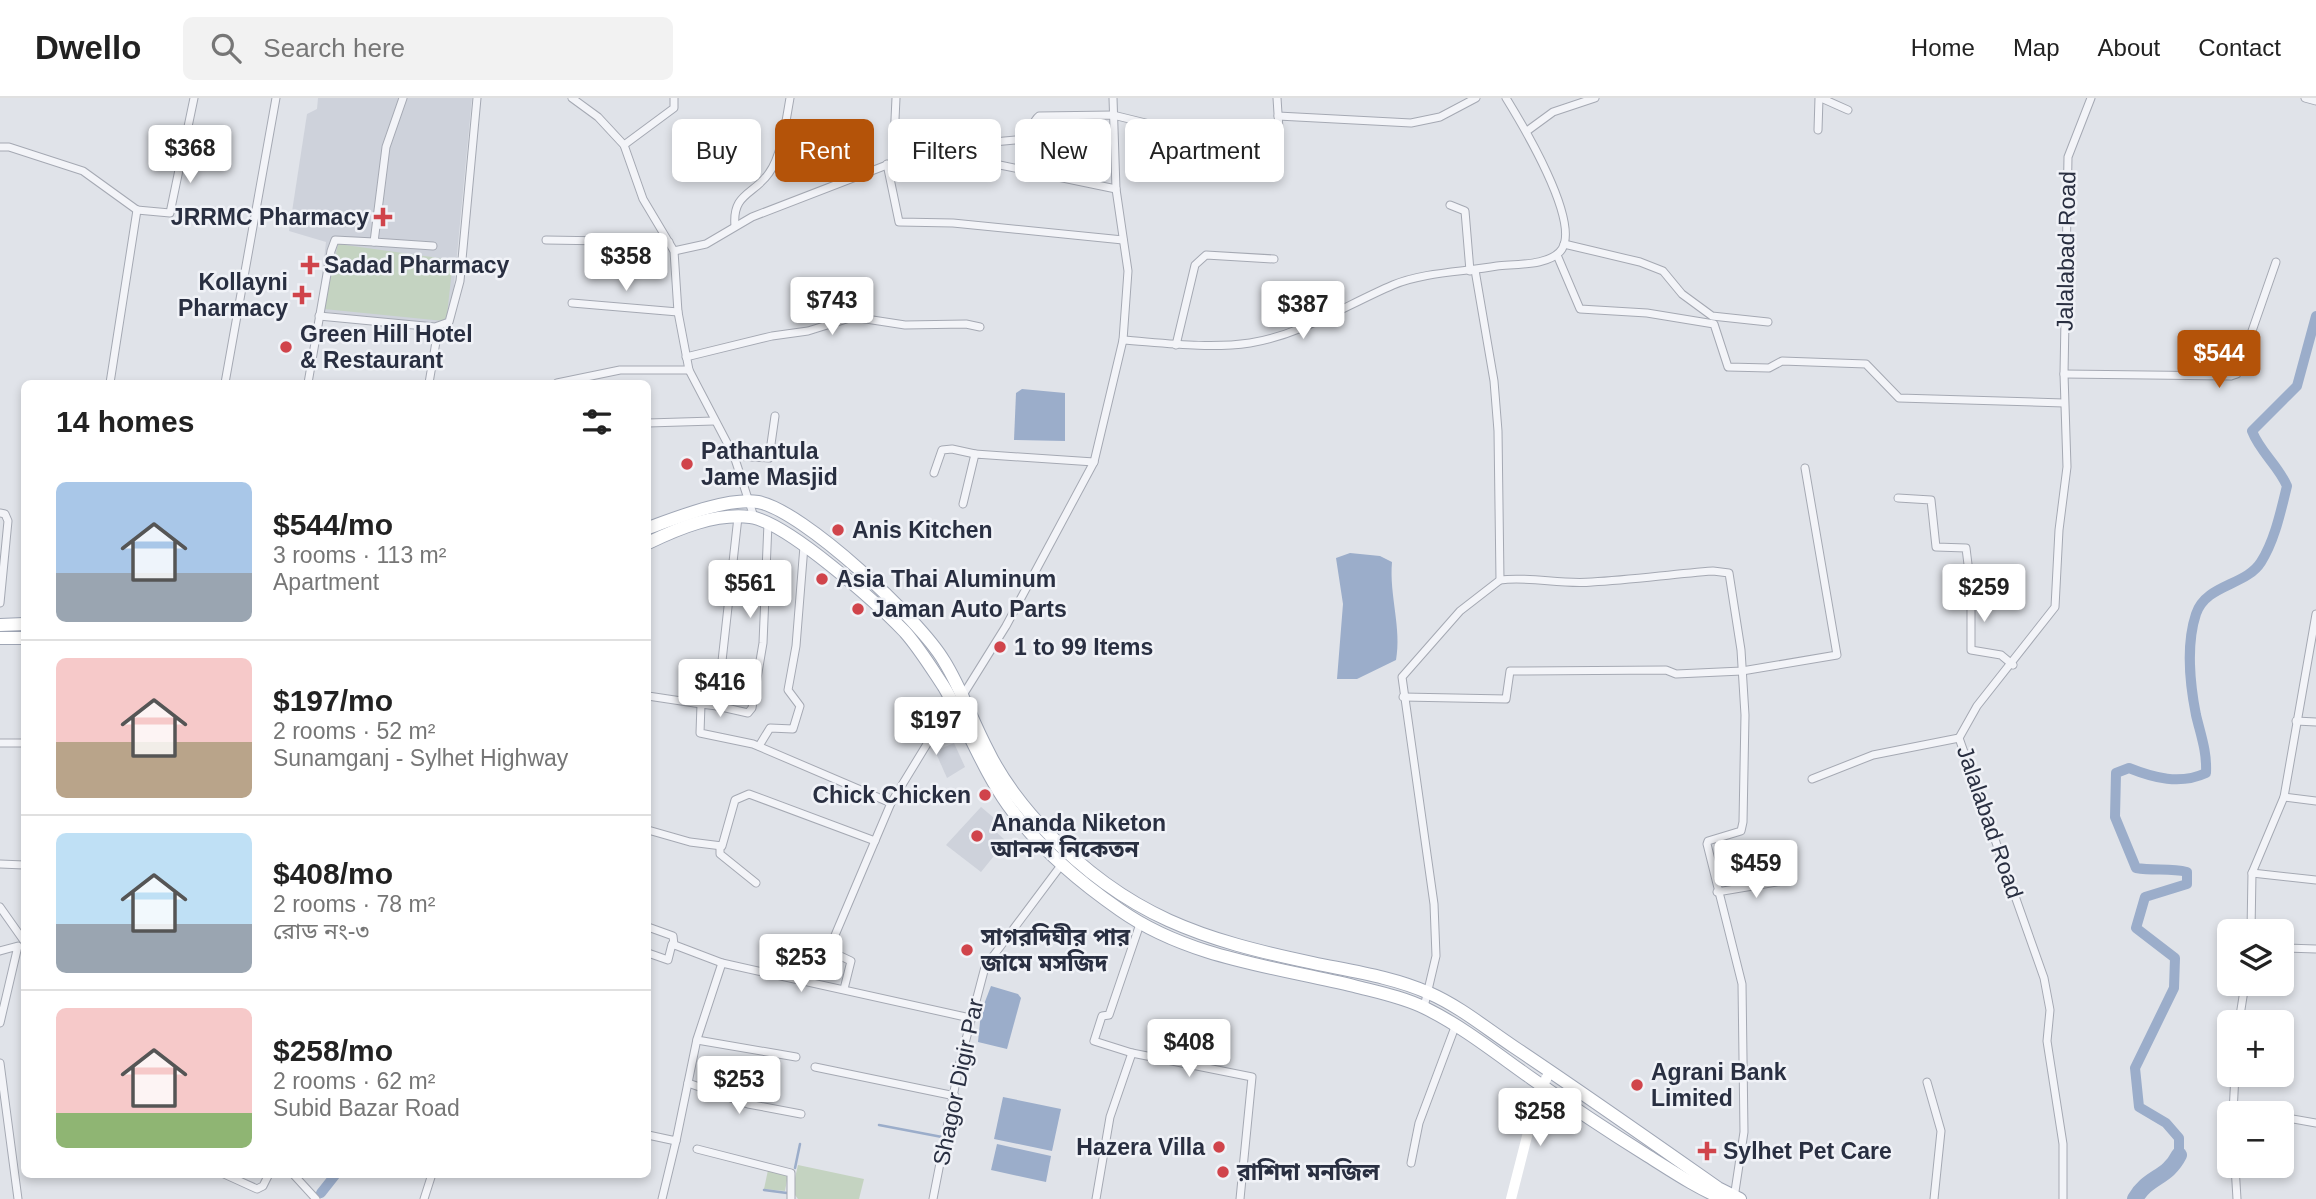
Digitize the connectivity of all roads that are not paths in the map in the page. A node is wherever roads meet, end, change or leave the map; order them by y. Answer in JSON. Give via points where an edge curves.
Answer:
{"nodes":[{"id":1,"x":194,"y":98,"type":"edge"},
{"id":2,"x":276,"y":98,"type":"edge"},
{"id":3,"x":403,"y":98,"type":"edge"},
{"id":4,"x":477,"y":98,"type":"edge"},
{"id":5,"x":572,"y":98,"type":"edge"},
{"id":6,"x":674,"y":98,"type":"edge"},
{"id":7,"x":790,"y":98,"type":"edge"},
{"id":8,"x":896,"y":98,"type":"edge"},
{"id":9,"x":1113,"y":98,"type":"edge"},
{"id":10,"x":1277,"y":98,"type":"edge"},
{"id":11,"x":1476,"y":98,"type":"edge"},
{"id":12,"x":1506,"y":98,"type":"edge"},
{"id":13,"x":1595,"y":98,"type":"edge"},
{"id":14,"x":1820,"y":98,"type":"edge"},
{"id":15,"x":2091,"y":98,"type":"edge"},
{"id":16,"x":2305,"y":98,"type":"edge"},
{"id":17,"x":2316,"y":101,"type":"edge"},
{"id":18,"x":1848,"y":110,"type":"dead end"},
{"id":19,"x":1113,"y":115,"type":"junction"},
{"id":20,"x":1278,"y":116,"type":"junction"},
{"id":21,"x":894,"y":119,"type":"edge"},
{"id":22,"x":1818,"y":130,"type":"dead end"},
{"id":23,"x":1527,"y":131,"type":"junction"},
{"id":24,"x":1001,"y":141,"type":"edge"},
{"id":25,"x":624,"y":145,"type":"junction"},
{"id":26,"x":0,"y":147,"type":"edge"},
{"id":27,"x":888,"y":164,"type":"edge"},
{"id":28,"x":1001,"y":165,"type":"edge"},
{"id":29,"x":893,"y":182,"type":"edge"},
{"id":30,"x":1116,"y":189,"type":"junction"},
{"id":31,"x":1450,"y":205,"type":"dead end"},
{"id":32,"x":137,"y":210,"type":"junction"},
{"id":33,"x":735,"y":226,"type":"junction"},
{"id":34,"x":546,"y":240,"type":"dead end"},
{"id":35,"x":1123,"y":240,"type":"junction"},
{"id":36,"x":374,"y":242,"type":"junction"},
{"id":37,"x":669,"y":242,"type":"junction"},
{"id":38,"x":1564,"y":244,"type":"junction"},
{"id":39,"x":433,"y":246,"type":"dead end"},
{"id":40,"x":674,"y":251,"type":"junction"},
{"id":41,"x":1557,"y":255,"type":"junction"},
{"id":42,"x":1274,"y":258,"type":"dead end"},
{"id":43,"x":2276,"y":262,"type":"dead end"},
{"id":44,"x":1472,"y":270,"type":"junction"},
{"id":45,"x":572,"y":303,"type":"dead end"},
{"id":46,"x":678,"y":312,"type":"junction"},
{"id":47,"x":319,"y":316,"type":"junction"},
{"id":48,"x":1713,"y":320,"type":"junction"},
{"id":49,"x":1768,"y":322,"type":"dead end"},
{"id":50,"x":980,"y":327,"type":"dead end"},
{"id":51,"x":438,"y":330,"type":"dead end"},
{"id":52,"x":1123,"y":340,"type":"junction"},
{"id":53,"x":1176,"y":345,"type":"junction"},
{"id":54,"x":686,"y":357,"type":"junction"},
{"id":55,"x":689,"y":370,"type":"junction"},
{"id":56,"x":2064,"y":374,"type":"junction"},
{"id":57,"x":110,"y":380,"type":"edge"},
{"id":58,"x":226,"y":380,"type":"edge"},
{"id":59,"x":308,"y":380,"type":"edge"},
{"id":60,"x":430,"y":380,"type":"edge"},
{"id":61,"x":572,"y":380,"type":"edge"},
{"id":62,"x":2064,"y":403,"type":"junction"},
{"id":63,"x":775,"y":416,"type":"dead end"},
{"id":64,"x":714,"y":421,"type":"junction"},
{"id":65,"x":651,"y":423,"type":"edge"},
{"id":66,"x":975,"y":454,"type":"junction"},
{"id":67,"x":734,"y":456,"type":"junction"},
{"id":68,"x":1094,"y":462,"type":"junction"},
{"id":69,"x":1805,"y":468,"type":"dead end"},
{"id":70,"x":934,"y":473,"type":"dead end"},
{"id":71,"x":1898,"y":498,"type":"dead end"},
{"id":72,"x":746,"y":501,"type":"junction"},
{"id":73,"x":964,"y":504,"type":"dead end"},
{"id":74,"x":0,"y":513,"type":"edge"},
{"id":75,"x":738,"y":517,"type":"junction"},
{"id":76,"x":754,"y":517,"type":"junction"},
{"id":77,"x":768,"y":522,"type":"junction"},
{"id":78,"x":651,"y":527,"type":"edge"},
{"id":79,"x":651,"y":541,"type":"edge"},
{"id":80,"x":804,"y":546,"type":"junction"},
{"id":81,"x":1500,"y":580,"type":"junction"},
{"id":82,"x":0,"y":603,"type":"edge"},
{"id":83,"x":2316,"y":614,"type":"edge"},
{"id":84,"x":21,"y":624,"type":"edge"},
{"id":85,"x":0,"y":625,"type":"edge"},
{"id":86,"x":0,"y":638,"type":"edge"},
{"id":87,"x":21,"y":638,"type":"edge"},
{"id":88,"x":2013,"y":665,"type":"junction"},
{"id":89,"x":1742,"y":671,"type":"junction"},
{"id":90,"x":963,"y":695,"type":"junction"},
{"id":91,"x":651,"y":696,"type":"edge"},
{"id":92,"x":1403,"y":697,"type":"junction"},
{"id":93,"x":952,"y":703,"type":"junction"},
{"id":94,"x":701,"y":704,"type":"junction"},
{"id":95,"x":717,"y":706,"type":"junction"},
{"id":96,"x":2296,"y":721,"type":"junction"},
{"id":97,"x":2316,"y":723,"type":"edge"},
{"id":98,"x":1959,"y":738,"type":"junction"},
{"id":99,"x":0,"y":743,"type":"edge"},
{"id":100,"x":21,"y":743,"type":"edge"},
{"id":101,"x":759,"y":746,"type":"junction"},
{"id":102,"x":1812,"y":779,"type":"dead end"},
{"id":103,"x":2284,"y":797,"type":"junction"},
{"id":104,"x":2316,"y":801,"type":"edge"},
{"id":105,"x":891,"y":803,"type":"junction"},
{"id":106,"x":651,"y":831,"type":"edge"},
{"id":107,"x":874,"y":841,"type":"junction"},
{"id":108,"x":720,"y":846,"type":"junction"},
{"id":109,"x":1071,"y":854,"type":"junction"},
{"id":110,"x":0,"y":864,"type":"edge"},
{"id":111,"x":1062,"y":864,"type":"junction"},
{"id":112,"x":21,"y":865,"type":"edge"},
{"id":113,"x":2252,"y":873,"type":"junction"},
{"id":114,"x":1789,"y":880,"type":"dead end"},
{"id":115,"x":2316,"y":880,"type":"edge"},
{"id":116,"x":757,"y":883,"type":"dead end"},
{"id":117,"x":1717,"y":892,"type":"junction"},
{"id":118,"x":0,"y":907,"type":"edge"},
{"id":119,"x":2250,"y":919,"type":"edge"},
{"id":120,"x":1140,"y":924,"type":"junction"},
{"id":121,"x":651,"y":928,"type":"edge"},
{"id":122,"x":21,"y":940,"type":"edge"},
{"id":123,"x":21,"y":944,"type":"edge"},
{"id":124,"x":674,"y":945,"type":"junction"},
{"id":125,"x":2294,"y":948,"type":"edge"},
{"id":126,"x":2316,"y":949,"type":"edge"},
{"id":127,"x":21,"y":950,"type":"edge"},
{"id":128,"x":0,"y":951,"type":"edge"},
{"id":129,"x":651,"y":954,"type":"edge"},
{"id":130,"x":722,"y":963,"type":"junction"},
{"id":131,"x":844,"y":989,"type":"junction"},
{"id":132,"x":1430,"y":993,"type":"junction"},
{"id":133,"x":1424,"y":1007,"type":"junction"},
{"id":134,"x":970,"y":1018,"type":"junction"},
{"id":135,"x":0,"y":1023,"type":"edge"},
{"id":136,"x":1455,"y":1027,"type":"junction"},
{"id":137,"x":697,"y":1041,"type":"junction"},
{"id":138,"x":1132,"y":1053,"type":"junction"},
{"id":139,"x":796,"y":1057,"type":"dead end"},
{"id":140,"x":0,"y":1063,"type":"edge"},
{"id":141,"x":815,"y":1067,"type":"dead end"},
{"id":142,"x":1550,"y":1071,"type":"junction"},
{"id":143,"x":1927,"y":1082,"type":"dead end"},
{"id":144,"x":688,"y":1083,"type":"junction"},
{"id":145,"x":1544,"y":1087,"type":"junction"},
{"id":146,"x":955,"y":1096,"type":"junction"},
{"id":147,"x":801,"y":1114,"type":"dead end"},
{"id":148,"x":2294,"y":1119,"type":"edge"},
{"id":149,"x":2316,"y":1123,"type":"edge"},
{"id":150,"x":651,"y":1136,"type":"edge"},
{"id":151,"x":676,"y":1141,"type":"junction"},
{"id":152,"x":697,"y":1149,"type":"dead end"},
{"id":153,"x":1411,"y":1163,"type":"dead end"},
{"id":154,"x":234,"y":1178,"type":"edge"},
{"id":155,"x":267,"y":1178,"type":"edge"},
{"id":156,"x":297,"y":1178,"type":"edge"},
{"id":157,"x":431,"y":1178,"type":"edge"},
{"id":158,"x":2236,"y":1178,"type":"edge"},
{"id":159,"x":18,"y":1199,"type":"edge"},
{"id":160,"x":316,"y":1199,"type":"edge"},
{"id":161,"x":424,"y":1199,"type":"edge"},
{"id":162,"x":662,"y":1199,"type":"edge"},
{"id":163,"x":791,"y":1199,"type":"edge"},
{"id":164,"x":933,"y":1199,"type":"edge"},
{"id":165,"x":1096,"y":1199,"type":"edge"},
{"id":166,"x":1240,"y":1199,"type":"edge"},
{"id":167,"x":1511,"y":1199,"type":"edge"},
{"id":168,"x":1518,"y":1199,"type":"edge"},
{"id":169,"x":1733,"y":1199,"type":"edge"},
{"id":170,"x":1934,"y":1199,"type":"edge"},
{"id":171,"x":2063,"y":1199,"type":"edge"},
{"id":172,"x":2237,"y":1199,"type":"edge"}],
"edges":[{"from":1,"to":32,"type":"street","via":[[170,213]]},
{"from":2,"to":58,"type":"street"},
{"from":3,"to":36,"type":"street","via":[[386,147]]},
{"from":4,"to":47,"type":"street","via":[[460,281],[449,322],[435,327]]},
{"from":5,"to":25,"type":"street"},
{"from":6,"to":25,"type":"street","via":[[674,108]]},
{"from":7,"to":33,"type":"street","via":[[775,160],[768,175],[736,207]]},
{"from":8,"to":21,"type":"street"},
{"from":9,"to":19,"type":"street"},
{"from":10,"to":20,"type":"street"},
{"from":11,"to":20,"type":"street","via":[[1440,117],[1411,123]]},
{"from":12,"to":23,"type":"street"},
{"from":13,"to":23,"type":"street","via":[[1553,112]]},
{"from":14,"to":18,"type":"street"},
{"from":14,"to":22,"type":"street"},
{"from":15,"to":56,"type":"street","name":"Jalalabad Road","via":[[2068,157]]},
{"from":16,"to":17,"type":"street"},
{"from":19,"to":20,"type":"street","via":[[1174,130],[1233,133],[1277,132]]},
{"from":19,"to":24,"type":"street","via":[[1039,116],[1025,139]]},
{"from":19,"to":30,"type":"street"},
{"from":23,"to":38,"type":"street","via":[[1553,186],[1563,219]]},
{"from":25,"to":37,"type":"street","via":[[643,199]]},
{"from":26,"to":32,"type":"street","via":[[83,171]]},
{"from":27,"to":33,"type":"street"},
{"from":28,"to":30,"type":"street"},
{"from":29,"to":35,"type":"street","via":[[899,222],[962,223]]},
{"from":30,"to":35,"type":"street"},
{"from":31,"to":44,"type":"street","via":[[1465,211]]},
{"from":32,"to":57,"type":"street"},
{"from":33,"to":40,"type":"street","via":[[706,244]]},
{"from":34,"to":37,"type":"street"},
{"from":35,"to":52,"type":"street","via":[[1128,271]]},
{"from":36,"to":39,"type":"street"},
{"from":36,"to":47,"type":"street","via":[[335,240]]},
{"from":37,"to":40,"type":"street"},
{"from":38,"to":41,"type":"street"},
{"from":38,"to":48,"type":"street","via":[[1663,271]]},
{"from":40,"to":46,"type":"street"},
{"from":41,"to":44,"type":"street"},
{"from":41,"to":48,"type":"street","via":[[1580,309]]},
{"from":42,"to":53,"type":"street","via":[[1206,255],[1195,265]]},
{"from":43,"to":56,"type":"street","via":[[2237,374]]},
{"from":44,"to":53,"type":"street","via":[[1395,284],[1319,321],[1251,343]]},
{"from":44,"to":81,"type":"street","via":[[1494,382]]},
{"from":45,"to":46,"type":"street"},
{"from":46,"to":54,"type":"street"},
{"from":47,"to":59,"type":"street"},
{"from":48,"to":49,"type":"street"},
{"from":48,"to":62,"type":"street","via":[[1730,367],[1866,363],[1899,398]]},
{"from":50,"to":54,"type":"street","via":[[905,325],[853,317]]},
{"from":51,"to":60,"type":"street"},
{"from":52,"to":53,"type":"street"},
{"from":52,"to":68,"type":"street"},
{"from":54,"to":55,"type":"street"},
{"from":55,"to":61,"type":"street","via":[[620,370]]},
{"from":55,"to":64,"type":"street"},
{"from":56,"to":62,"type":"street","name":"Jalalabad Road"},
{"from":62,"to":88,"type":"street","name":"Jalalabad Road","via":[[2067,467],[2055,607]]},
{"from":63,"to":67,"type":"street","via":[[769,458]]},
{"from":64,"to":65,"type":"street"},
{"from":64,"to":67,"type":"street"},
{"from":66,"to":68,"type":"street"},
{"from":66,"to":70,"type":"street","via":[[942,450]]},
{"from":66,"to":73,"type":"street"},
{"from":67,"to":72,"type":"street"},
{"from":68,"to":90,"type":"street","via":[[1006,626]]},
{"from":69,"to":89,"type":"street","via":[[1837,654]]},
{"from":71,"to":88,"type":"street","via":[[1931,500],[1936,547],[1966,548],[1971,650],[2001,654]]},
{"from":72,"to":76,"type":"street"},
{"from":72,"to":78,"type":"main road","via":[[684,514]]},
{"from":72,"to":90,"type":"main road","via":[[770,505],[795,520],[875,583],[922,628]]},
{"from":74,"to":82,"type":"street","via":[[8,517]]},
{"from":75,"to":76,"type":"main road"},
{"from":75,"to":79,"type":"main road","via":[[710,519]]},
{"from":75,"to":95,"type":"street"},
{"from":76,"to":77,"type":"main road"},
{"from":77,"to":80,"type":"main road"},
{"from":77,"to":95,"type":"street","via":[[763,643],[752,708],[748,713]]},
{"from":80,"to":93,"type":"main road","via":[[906,634]]},
{"from":80,"to":101,"type":"street","via":[[788,690],[800,706],[793,729],[770,728]]},
{"from":81,"to":89,"type":"street","via":[[1527,577],[1594,582],[1726,571]]},
{"from":81,"to":92,"type":"street","via":[[1460,611],[1402,677]]},
{"from":83,"to":96,"type":"street"},
{"from":84,"to":85,"type":"main road"},
{"from":86,"to":87,"type":"main road"},
{"from":88,"to":98,"type":"street","name":"Jalalabad Road","via":[[1977,706]]},
{"from":89,"to":92,"type":"street","via":[[1510,671],[1506,699]]},
{"from":89,"to":117,"type":"street","via":[[1743,822],[1741,831],[1708,841]]},
{"from":90,"to":93,"type":"street"},
{"from":90,"to":109,"type":"main road","via":[[1003,778],[1046,832]]},
{"from":91,"to":94,"type":"street"},
{"from":92,"to":132,"type":"street","via":[[1434,904],[1436,956]]},
{"from":93,"to":105,"type":"street"},
{"from":93,"to":111,"type":"main road","via":[[1008,804]]},
{"from":94,"to":95,"type":"street"},
{"from":94,"to":101,"type":"street","via":[[699,733]]},
{"from":96,"to":97,"type":"street"},
{"from":96,"to":103,"type":"street"},
{"from":98,"to":102,"type":"street","via":[[1873,755]]},
{"from":98,"to":171,"type":"street","name":"Jalalabad Road","via":[[2044,978],[2050,1010],[2047,1041],[2063,1144]]},
{"from":99,"to":100,"type":"street"},
{"from":101,"to":105,"type":"street"},
{"from":103,"to":104,"type":"street"},
{"from":103,"to":113,"type":"street"},
{"from":105,"to":107,"type":"street"},
{"from":106,"to":108,"type":"street"},
{"from":107,"to":108,"type":"street","via":[[743,794],[735,800]]},
{"from":107,"to":131,"type":"street","via":[[830,947],[850,960]]},
{"from":108,"to":116,"type":"street","via":[[720,854]]},
{"from":109,"to":111,"type":"street","name":"Shagor Digir Par"},
{"from":109,"to":132,"type":"main road","via":[[1145,911],[1188,931]]},
{"from":110,"to":112,"type":"street"},
{"from":111,"to":120,"type":"main road"},
{"from":111,"to":134,"type":"street","name":"Shagor Digir Par","via":[[985,967]]},
{"from":113,"to":115,"type":"street"},
{"from":113,"to":119,"type":"street"},
{"from":114,"to":117,"type":"street"},
{"from":117,"to":169,"type":"street","via":[[1742,984],[1744,1132]]},
{"from":118,"to":122,"type":"street"},
{"from":120,"to":133,"type":"main road","via":[[1181,943],[1248,963],[1379,992]]},
{"from":120,"to":138,"type":"street","via":[[1118,993],[1109,1015],[1101,1016],[1094,1039]]},
{"from":121,"to":124,"type":"street","via":[[673,936]]},
{"from":123,"to":128,"type":"street"},
{"from":124,"to":129,"type":"street","via":[[668,960]]},
{"from":124,"to":130,"type":"street"},
{"from":125,"to":126,"type":"street"},
{"from":127,"to":135,"type":"street"},
{"from":130,"to":131,"type":"street"},
{"from":130,"to":137,"type":"street"},
{"from":131,"to":134,"type":"street"},
{"from":132,"to":133,"type":"street"},
{"from":132,"to":142,"type":"main road"},
{"from":133,"to":136,"type":"main road"},
{"from":134,"to":146,"type":"street","name":"Shagor Digir Par"},
{"from":136,"to":145,"type":"main road"},
{"from":136,"to":153,"type":"street","via":[[1419,1123]]},
{"from":137,"to":139,"type":"street"},
{"from":137,"to":144,"type":"street"},
{"from":138,"to":165,"type":"street","via":[[1110,1117]]},
{"from":138,"to":166,"type":"street","via":[[1251,1077]]},
{"from":140,"to":159,"type":"street"},
{"from":141,"to":146,"type":"street"},
{"from":142,"to":145,"type":"main road"},
{"from":142,"to":169,"type":"main road"},
{"from":143,"to":170,"type":"street","via":[[1941,1131]]},
{"from":144,"to":147,"type":"street","via":[[748,1104]]},
{"from":144,"to":151,"type":"street"},
{"from":145,"to":167,"type":"main road","via":[[1537,1097]]},
{"from":145,"to":168,"type":"main road"},
{"from":145,"to":169,"type":"main road","via":[[1668,1168]]},
{"from":146,"to":164,"type":"street","name":"Shagor Digir Par"},
{"from":148,"to":149,"type":"street"},
{"from":150,"to":151,"type":"street"},
{"from":151,"to":162,"type":"street"},
{"from":152,"to":163,"type":"street","via":[[791,1173]]},
{"from":154,"to":155,"type":"street","via":[[257,1189]]},
{"from":156,"to":160,"type":"street"},
{"from":157,"to":161,"type":"street"},
{"from":158,"to":172,"type":"street"}]}
